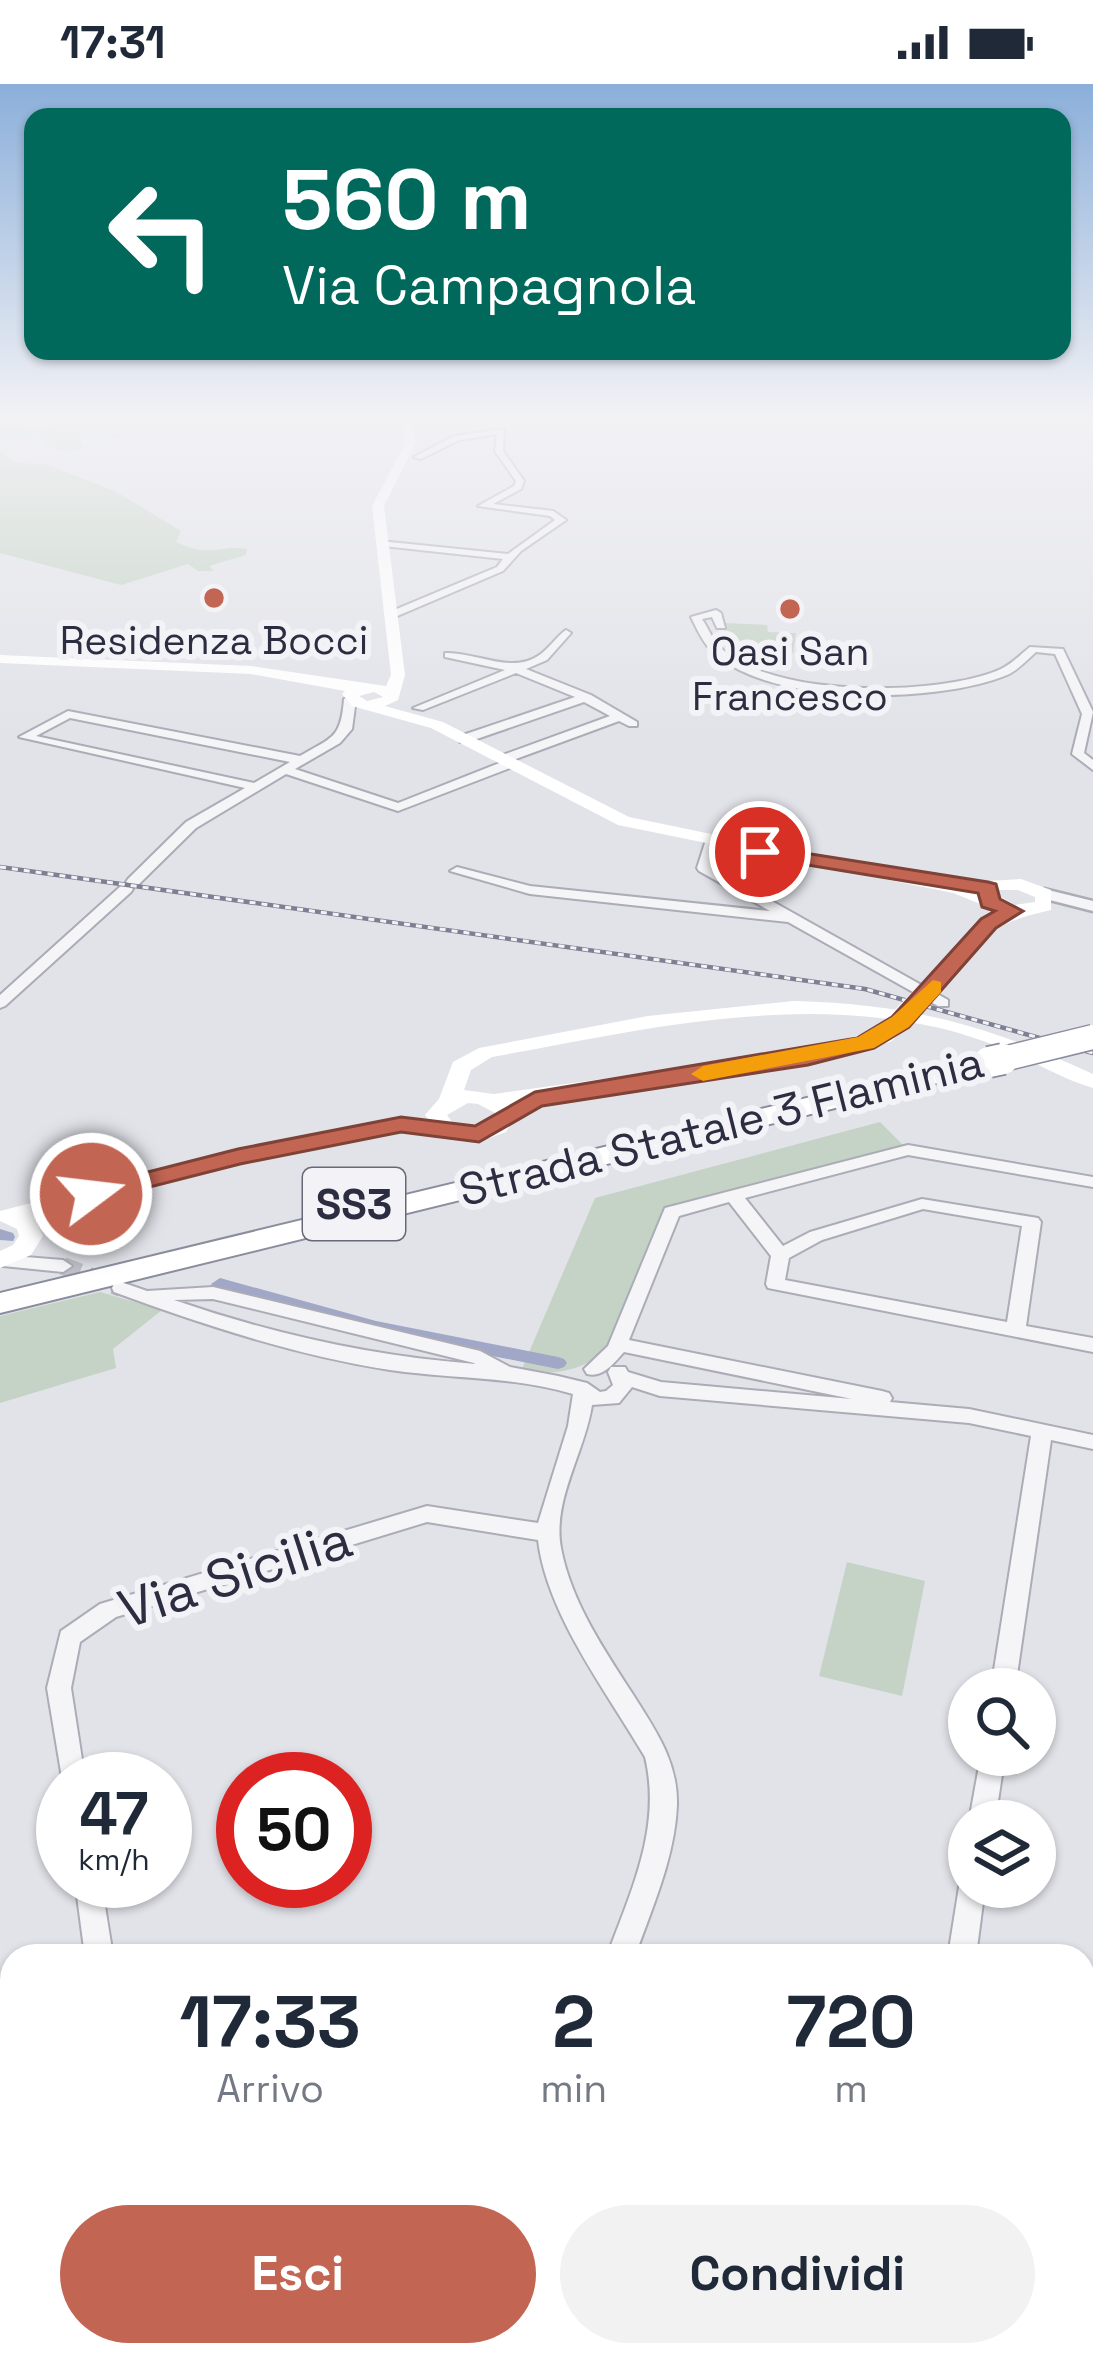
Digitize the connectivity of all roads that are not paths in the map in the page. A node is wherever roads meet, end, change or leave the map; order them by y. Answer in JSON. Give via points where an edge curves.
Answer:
{"nodes":[{"id":1,"x":381,"y":521,"type":"edge"},
{"id":2,"x":559,"y":521,"type":"edge"},
{"id":3,"x":382,"y":538,"type":"junction"},
{"id":4,"x":509,"y":557,"type":"junction"},
{"id":5,"x":391,"y":615,"type":"junction"},
{"id":6,"x":722,"y":626,"type":"dead end"},
{"id":7,"x":566,"y":633,"type":"dead end"},
{"id":8,"x":449,"y":655,"type":"dead end"},
{"id":9,"x":0,"y":659,"type":"edge"},
{"id":10,"x":513,"y":666,"type":"junction"},
{"id":11,"x":398,"y":673,"type":"junction"},
{"id":12,"x":587,"y":697,"type":"junction"},
{"id":13,"x":367,"y":698,"type":"junction"},
{"id":14,"x":416,"y":710,"type":"junction"},
{"id":15,"x":464,"y":739,"type":"junction"},
{"id":16,"x":301,"y":760,"type":"junction"},
{"id":17,"x":508,"y":761,"type":"junction"},
{"id":18,"x":1093,"y":766,"type":"edge"},
{"id":19,"x":286,"y":770,"type":"junction"},
{"id":20,"x":257,"y":787,"type":"junction"},
{"id":21,"x":716,"y":858,"type":"junction"},
{"id":22,"x":457,"y":871,"type":"dead end"},
{"id":23,"x":1042,"y":901,"type":"junction"},
{"id":24,"x":994,"y":905,"type":"junction"},
{"id":25,"x":1084,"y":905,"type":"edge"},
{"id":26,"x":795,"y":918,"type":"junction"},
{"id":27,"x":0,"y":1003,"type":"edge"},
{"id":28,"x":943,"y":1003,"type":"dead end"},
{"id":29,"x":1089,"y":1033,"type":"edge"},
{"id":30,"x":989,"y":1050,"type":"junction"},
{"id":31,"x":1093,"y":1082,"type":"edge"},
{"id":32,"x":446,"y":1104,"type":"junction"},
{"id":33,"x":493,"y":1104,"type":"junction"},
{"id":34,"x":1093,"y":1182,"type":"edge"},
{"id":35,"x":732,"y":1194,"type":"junction"},
{"id":36,"x":18,"y":1228,"type":"edge"},
{"id":37,"x":780,"y":1255,"type":"junction"},
{"id":38,"x":2,"y":1260,"type":"edge"},
{"id":39,"x":121,"y":1288,"type":"tunnel mouth"},
{"id":40,"x":0,"y":1290,"type":"edge"},
{"id":41,"x":0,"y":1304,"type":"edge"},
{"id":42,"x":1016,"y":1328,"type":"junction"},
{"id":43,"x":1093,"y":1345,"type":"edge"},
{"id":44,"x":617,"y":1346,"type":"junction"},
{"id":45,"x":585,"y":1381,"type":"junction"},
{"id":46,"x":617,"y":1386,"type":"junction"},
{"id":47,"x":969,"y":1416,"type":"junction"},
{"id":48,"x":582,"y":1427,"type":"junction"},
{"id":49,"x":1042,"y":1431,"type":"junction"},
{"id":50,"x":1093,"y":1442,"type":"edge"},
{"id":51,"x":548,"y":1533,"type":"junction"},
{"id":52,"x":1006,"y":1668,"type":"edge"},
{"id":53,"x":69,"y":1752,"type":"edge"},
{"id":54,"x":92,"y":1908,"type":"edge"},
{"id":55,"x":969,"y":1908,"type":"edge"},
{"id":56,"x":96,"y":1944,"type":"edge"},
{"id":57,"x":625,"y":1944,"type":"edge"},
{"id":58,"x":964,"y":1944,"type":"edge"}],
"edges":[{"from":1,"to":3,"type":"main road"},
{"from":2,"to":4,"type":"street"},
{"from":3,"to":4,"type":"street"},
{"from":3,"to":5,"type":"main road"},
{"from":4,"to":5,"type":"street","via":[[500,569]]},
{"from":5,"to":11,"type":"main road"},
{"from":6,"to":18,"type":"street","via":[[716,613],[696,617],[712,645],[768,676],[849,693],[973,680],[1007,671],[1034,649],[1059,651],[1088,714],[1078,754]]},
{"from":7,"to":10,"type":"street","via":[[543,658]]},
{"from":8,"to":10,"type":"street"},
{"from":9,"to":13,"type":"main road","via":[[251,670]]},
{"from":10,"to":12,"type":"street"},
{"from":10,"to":14,"type":"street"},
{"from":11,"to":13,"type":"main road"},
{"from":11,"to":14,"type":"main road"},
{"from":12,"to":15,"type":"street"},
{"from":12,"to":17,"type":"street","via":[[626,720]]},
{"from":13,"to":14,"type":"main road"},
{"from":13,"to":16,"type":"street","via":[[345,733]]},
{"from":14,"to":15,"type":"main road"},
{"from":15,"to":17,"type":"main road"},
{"from":16,"to":19,"type":"street"},
{"from":16,"to":20,"type":"street","via":[[68,714],[25,737]]},
{"from":17,"to":19,"type":"street","via":[[398,807]]},
{"from":17,"to":21,"type":"main road","via":[[614,818]]},
{"from":19,"to":20,"type":"street"},
{"from":20,"to":27,"type":"street","via":[[191,825]]},
{"from":21,"to":24,"type":"main road","via":[[760,852],[958,888]]},
{"from":21,"to":26,"type":"street"},
{"from":22,"to":26,"type":"street","via":[[530,890]]},
{"from":23,"to":24,"type":"main road"},
{"from":23,"to":24,"type":"main road","via":[[1021,884]]},
{"from":23,"to":25,"type":"street"},
{"from":24,"to":33,"type":"main road","bridge":true,"via":[[946,972],[886,1033],[808,1058]]},
{"from":26,"to":28,"type":"street"},
{"from":29,"to":30,"type":"highway","name":"Strada Statale 3 Flaminia","number":"SS3","bridge":true},
{"from":30,"to":31,"type":"main road"},
{"from":30,"to":32,"type":"main road","via":[[880,1010],[761,1005],[487,1052],[466,1060]]},
{"from":30,"to":40,"type":"highway","name":"Strada Statale 3 Flaminia","number":"SS3"},
{"from":30,"to":41,"type":"highway","name":"Strada Statale 3 Flaminia","number":"SS3"},
{"from":32,"to":33,"type":"main road"},
{"from":32,"to":33,"type":"main road","via":[[457,1134],[479,1135],[498,1127]]},
{"from":32,"to":36,"type":"main road","via":[[401,1125],[82,1197]]},
{"from":34,"to":35,"type":"street","via":[[908,1150]]},
{"from":35,"to":37,"type":"street"},
{"from":35,"to":44,"type":"street","via":[[670,1212]]},
{"from":36,"to":38,"type":"main road"},
{"from":36,"to":38,"type":"street","via":[[63,1266]]},
{"from":37,"to":42,"type":"street","via":[[775,1284]]},
{"from":37,"to":42,"type":"street","via":[[815,1236],[922,1204],[1033,1222]]},
{"from":39,"to":45,"type":"street","via":[[324,1350]]},
{"from":42,"to":43,"type":"street"},
{"from":44,"to":45,"type":"street"},
{"from":44,"to":46,"type":"street"},
{"from":44,"to":47,"type":"street"},
{"from":45,"to":46,"type":"street"},
{"from":45,"to":46,"type":"street"},
{"from":45,"to":48,"type":"street"},
{"from":46,"to":47,"type":"street"},
{"from":46,"to":48,"type":"street"},
{"from":47,"to":49,"type":"street"},
{"from":48,"to":51,"type":"street"},
{"from":49,"to":50,"type":"street"},
{"from":49,"to":52,"type":"street"},
{"from":51,"to":53,"type":"street","name":"Via Sicilia","via":[[427,1514],[108,1610],[69,1637],[59,1688]]},
{"from":51,"to":57,"type":"street","via":[[563,1587],[657,1755],[666,1787]]},
{"from":54,"to":56,"type":"street"},
{"from":55,"to":58,"type":"street"}]}
